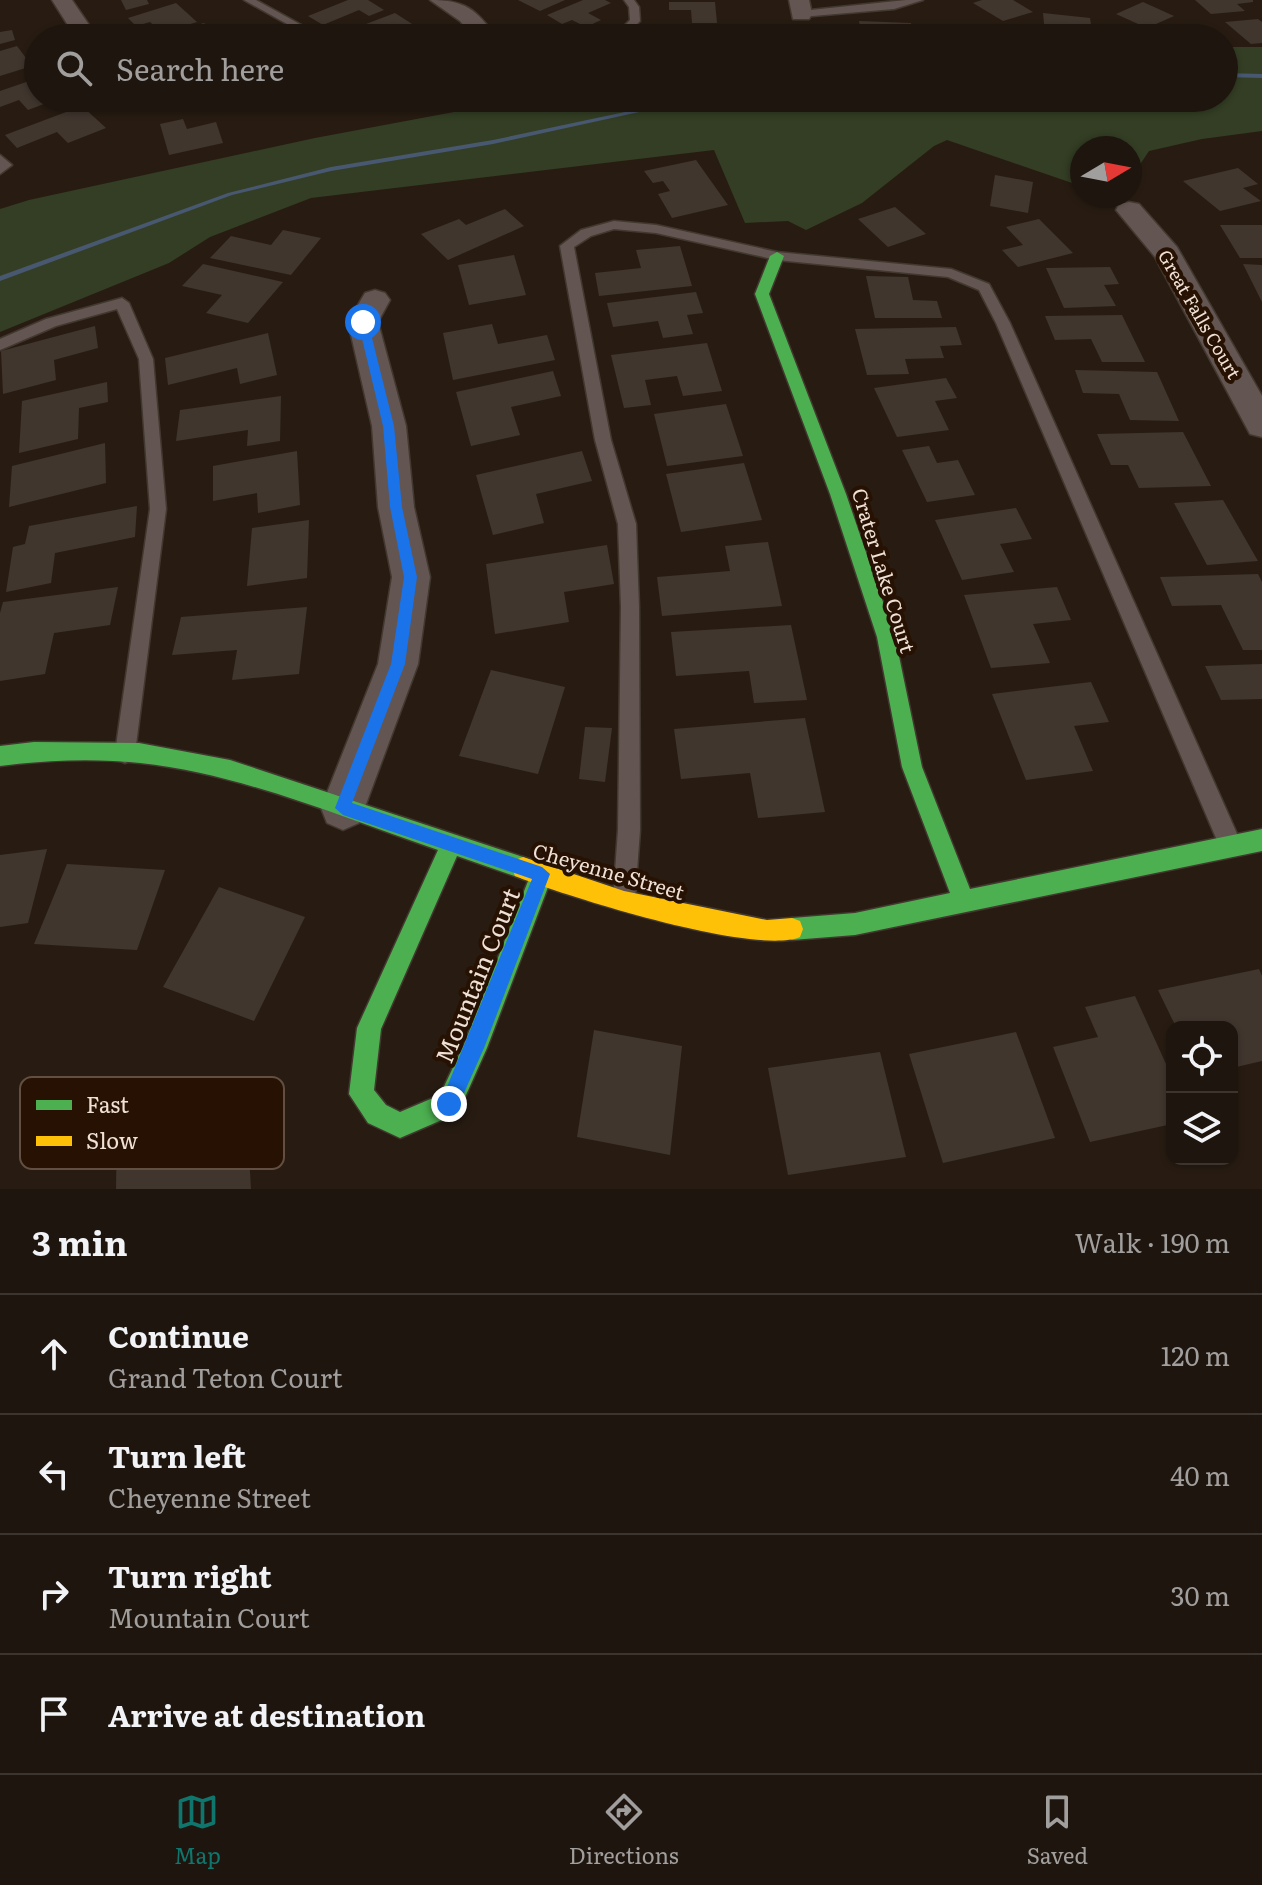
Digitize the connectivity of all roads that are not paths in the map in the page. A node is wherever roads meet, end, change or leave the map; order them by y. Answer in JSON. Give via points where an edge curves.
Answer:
{"nodes":[{"id":1,"x":62,"y":0,"type":"edge"},
{"id":2,"x":249,"y":0,"type":"edge"},
{"id":3,"x":440,"y":0,"type":"edge"},
{"id":4,"x":629,"y":0,"type":"edge"},
{"id":5,"x":918,"y":0,"type":"edge"},
{"id":6,"x":800,"y":7,"type":"edge"},
{"id":7,"x":78,"y":24,"type":"edge"},
{"id":8,"x":294,"y":24,"type":"edge"},
{"id":9,"x":475,"y":24,"type":"edge"},
{"id":10,"x":632,"y":24,"type":"edge"},
{"id":11,"x":0,"y":159,"type":"edge"},
{"id":12,"x":0,"y":170,"type":"edge"},
{"id":13,"x":1129,"y":210,"type":"dead end"},
{"id":14,"x":777,"y":256,"type":"junction"},
{"id":15,"x":375,"y":300,"type":"dead end"},
{"id":16,"x":0,"y":345,"type":"edge"},
{"id":17,"x":1262,"y":425,"type":"edge"},
{"id":18,"x":125,"y":753,"type":"junction"},
{"id":19,"x":0,"y":756,"type":"edge"},
{"id":20,"x":343,"y":808,"type":"junction"},
{"id":21,"x":1262,"y":840,"type":"edge"},
{"id":22,"x":451,"y":845,"type":"junction"},
{"id":23,"x":1231,"y":845,"type":"junction"},
{"id":24,"x":542,"y":874,"type":"junction"},
{"id":25,"x":624,"y":902,"type":"junction"},
{"id":26,"x":964,"y":902,"type":"junction"}],
"edges":[{"from":1,"to":7,"type":"street"},
{"from":2,"to":8,"type":"lane"},
{"from":3,"to":9,"type":"street"},
{"from":4,"to":10,"type":"lane","via":[[634,7]]},
{"from":5,"to":6,"type":"lane","via":[[881,7]]},
{"from":11,"to":12,"type":"lane","via":[[6,165]]},
{"from":13,"to":17,"type":"street","name":"Great Falls Court","via":[[1167,253]]},
{"from":14,"to":23,"type":"lane","via":[[951,273],[984,287]]},
{"from":14,"to":25,"type":"lane","via":[[614,225],[586,233],[567,246],[603,440],[627,524],[629,830]]},
{"from":14,"to":26,"type":"street","name":"Crater Lake Court","via":[[762,294],[886,637],[912,767]]},
{"from":15,"to":20,"type":"street","via":[[363,322],[389,426],[396,507],[411,577],[398,664]]},
{"from":16,"to":18,"type":"lane","via":[[51,322],[122,303],[146,359],[158,509]]},
{"from":18,"to":19,"type":"street","name":"Cheyenne Street"},
{"from":18,"to":20,"type":"street","name":"Cheyenne Street","via":[[230,770]]},
{"from":20,"to":22,"type":"street","name":"Cheyenne Street"},
{"from":21,"to":23,"type":"street","name":"Cheyenne Street"},
{"from":22,"to":24,"type":"street","name":"Cheyenne Street"},
{"from":22,"to":24,"type":"street","name":"Mountain Court","via":[[369,1028],[361,1094],[377,1114],[400,1125],[449,1104]]},
{"from":23,"to":26,"type":"street","name":"Cheyenne Street"},
{"from":24,"to":25,"type":"street","name":"Cheyenne Street"},
{"from":25,"to":26,"type":"street","name":"Cheyenne Street","via":[[767,931],[855,924]]}]}
